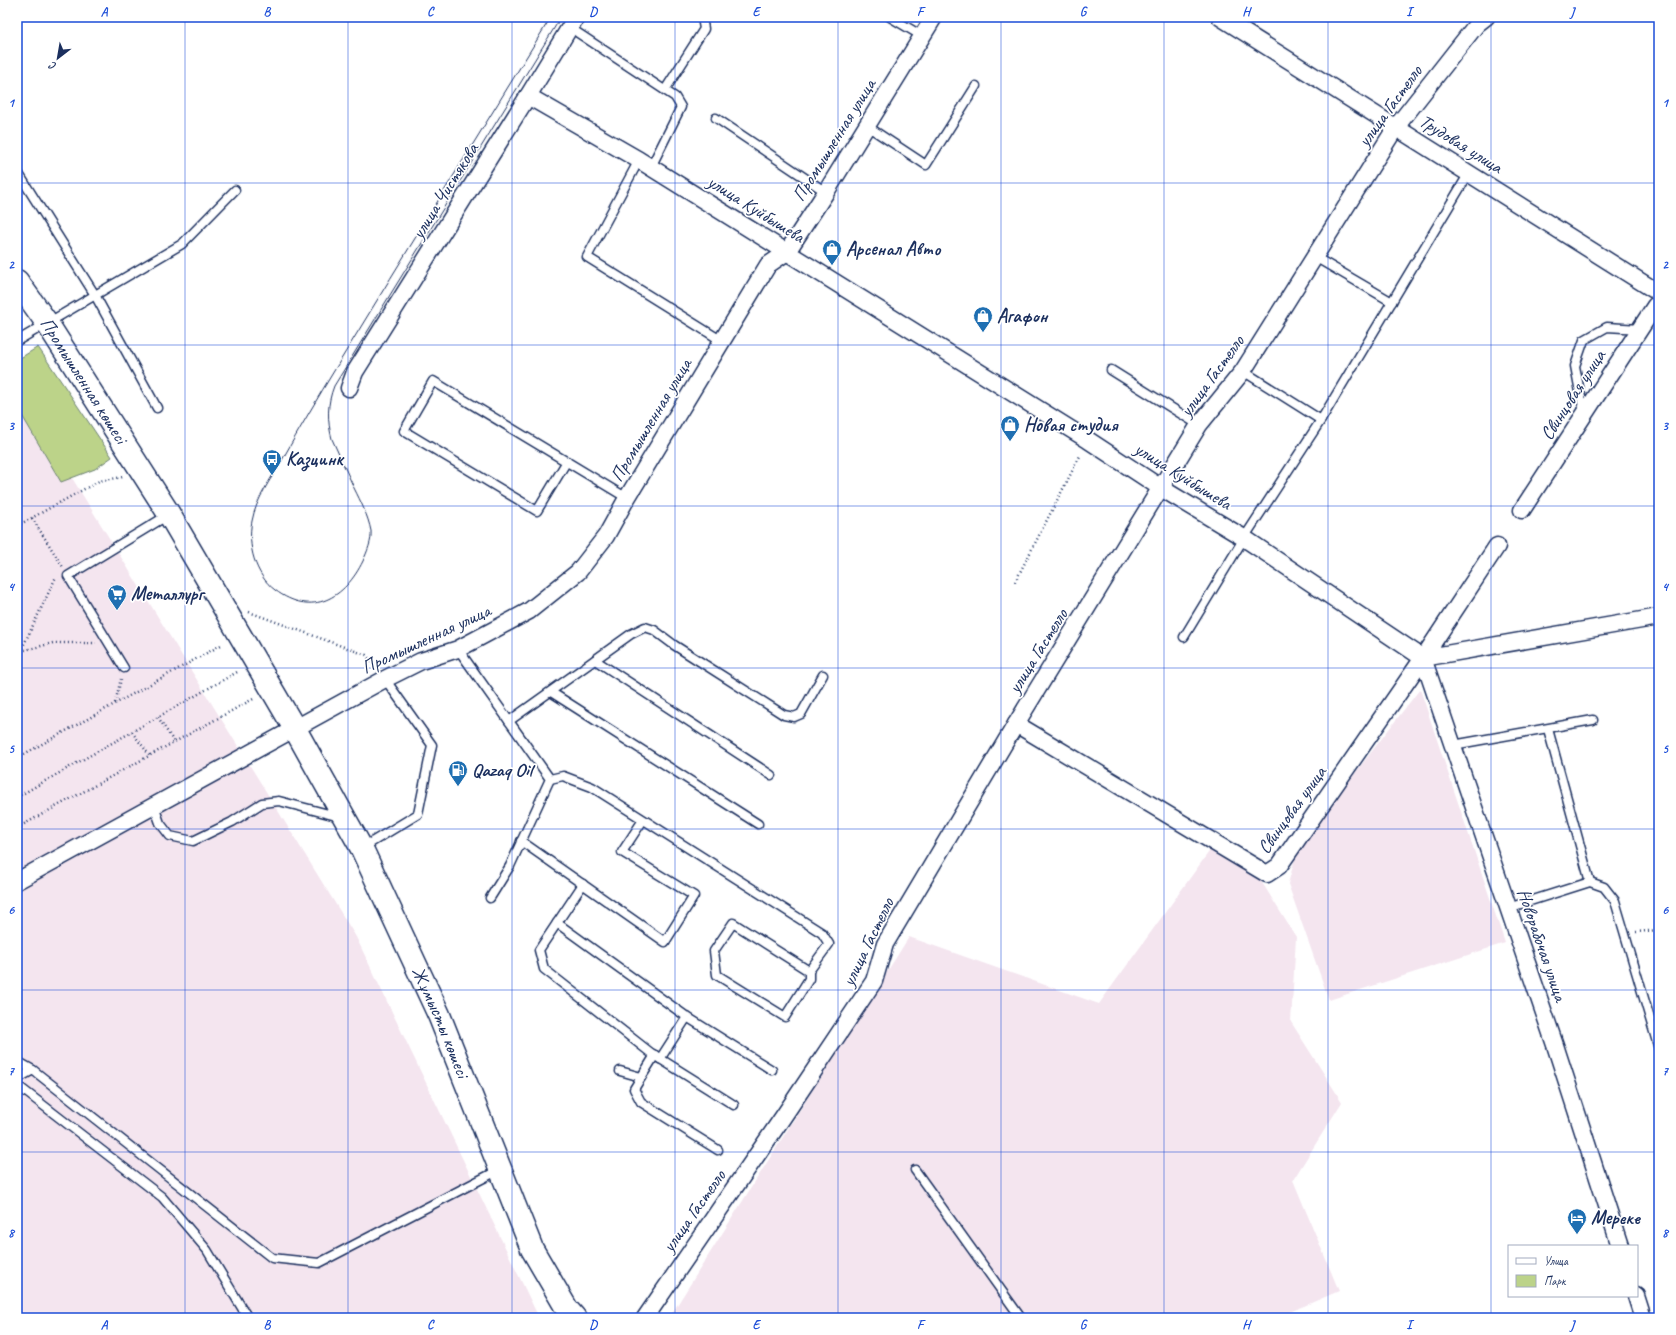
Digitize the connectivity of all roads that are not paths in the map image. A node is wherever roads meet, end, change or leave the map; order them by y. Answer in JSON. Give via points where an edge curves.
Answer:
{"nodes":[{"id":1,"x":576,"y":17,"type":"edge"},
{"id":2,"x":702,"y":17,"type":"edge"},
{"id":3,"x":890,"y":17,"type":"edge"},
{"id":4,"x":934,"y":17,"type":"edge"},
{"id":5,"x":1220,"y":17,"type":"edge"},
{"id":6,"x":1479,"y":19,"type":"edge"},
{"id":7,"x":578,"y":33,"type":"dead end"},
{"id":8,"x":922,"y":36,"type":"junction"},
{"id":9,"x":976,"y":86,"type":"dead end"},
{"id":10,"x":665,"y":90,"type":"junction"},
{"id":11,"x":528,"y":96,"type":"junction"},
{"id":12,"x":716,"y":118,"type":"dead end"},
{"id":13,"x":867,"y":126,"type":"junction"},
{"id":14,"x":1396,"y":127,"type":"junction"},
{"id":15,"x":645,"y":164,"type":"junction"},
{"id":16,"x":17,"y":171,"type":"edge"},
{"id":17,"x":1469,"y":173,"type":"junction"},
{"id":18,"x":235,"y":190,"type":"dead end"},
{"id":19,"x":826,"y":192,"type":"junction"},
{"id":20,"x":787,"y":252,"type":"junction"},
{"id":21,"x":1315,"y":257,"type":"junction"},
{"id":22,"x":17,"y":281,"type":"edge"},
{"id":23,"x":1659,"y":293,"type":"edge"},
{"id":24,"x":95,"y":295,"type":"junction"},
{"id":25,"x":1392,"y":302,"type":"junction"},
{"id":26,"x":1659,"y":304,"type":"edge"},
{"id":27,"x":47,"y":323,"type":"junction"},
{"id":28,"x":1640,"y":329,"type":"junction"},
{"id":29,"x":17,"y":341,"type":"edge"},
{"id":30,"x":722,"y":341,"type":"junction"},
{"id":31,"x":1111,"y":370,"type":"dead end"},
{"id":32,"x":1243,"y":371,"type":"junction"},
{"id":33,"x":349,"y":388,"type":"dead end"},
{"id":34,"x":157,"y":408,"type":"dead end"},
{"id":35,"x":1584,"y":414,"type":"junction"},
{"id":36,"x":1321,"y":420,"type":"junction"},
{"id":37,"x":1199,"y":425,"type":"junction"},
{"id":38,"x":567,"y":462,"type":"junction"},
{"id":39,"x":1161,"y":488,"type":"junction"},
{"id":40,"x":627,"y":498,"type":"junction"},
{"id":41,"x":1522,"y":510,"type":"dead end"},
{"id":42,"x":169,"y":514,"type":"junction"},
{"id":43,"x":1244,"y":538,"type":"junction"},
{"id":44,"x":1497,"y":546,"type":"dead end"},
{"id":45,"x":1659,"y":617,"type":"edge"},
{"id":46,"x":239,"y":635,"type":"joint"},
{"id":47,"x":1184,"y":637,"type":"dead end"},
{"id":48,"x":458,"y":649,"type":"junction"},
{"id":49,"x":1423,"y":658,"type":"junction"},
{"id":50,"x":595,"y":660,"type":"junction"},
{"id":51,"x":124,"y":668,"type":"road end"},
{"id":52,"x":823,"y":675,"type":"dead end"},
{"id":53,"x":385,"y":679,"type":"junction"},
{"id":54,"x":551,"y":692,"type":"junction"},
{"id":55,"x":1593,"y":720,"type":"dead end"},
{"id":56,"x":509,"y":721,"type":"junction"},
{"id":57,"x":1016,"y":724,"type":"junction"},
{"id":58,"x":295,"y":729,"type":"junction"},
{"id":59,"x":1548,"y":729,"type":"junction"},
{"id":60,"x":1452,"y":745,"type":"junction"},
{"id":61,"x":771,"y":775,"type":"dead end"},
{"id":62,"x":550,"y":779,"type":"junction"},
{"id":63,"x":154,"y":806,"type":"junction"},
{"id":64,"x":345,"y":818,"type":"junction"},
{"id":65,"x":643,"y":820,"type":"junction"},
{"id":66,"x":758,"y":824,"type":"dead end"},
{"id":67,"x":522,"y":841,"type":"junction"},
{"id":68,"x":362,"y":849,"type":"junction"},
{"id":69,"x":17,"y":881,"type":"edge"},
{"id":70,"x":1590,"y":882,"type":"junction"},
{"id":71,"x":583,"y":884,"type":"junction"},
{"id":72,"x":490,"y":898,"type":"dead end"},
{"id":73,"x":1508,"y":908,"type":"junction"},
{"id":74,"x":557,"y":923,"type":"junction"},
{"id":75,"x":809,"y":971,"type":"junction"},
{"id":76,"x":687,"y":1017,"type":"junction"},
{"id":77,"x":1659,"y":1049,"type":"edge"},
{"id":78,"x":657,"y":1057,"type":"junction"},
{"id":79,"x":17,"y":1061,"type":"edge"},
{"id":80,"x":33,"y":1070,"type":"junction"},
{"id":81,"x":772,"y":1070,"type":"dead end"},
{"id":82,"x":620,"y":1071,"type":"dead end"},
{"id":83,"x":641,"y":1077,"type":"junction"},
{"id":84,"x":17,"y":1079,"type":"edge"},
{"id":85,"x":17,"y":1085,"type":"edge"},
{"id":86,"x":734,"y":1105,"type":"dead end"},
{"id":87,"x":718,"y":1150,"type":"dead end"},
{"id":88,"x":500,"y":1169,"type":"junction"},
{"id":89,"x":915,"y":1170,"type":"dead end"},
{"id":90,"x":1620,"y":1245,"type":"edge"},
{"id":91,"x":1636,"y":1297,"type":"edge"},
{"id":92,"x":248,"y":1318,"type":"edge"},
{"id":93,"x":575,"y":1318,"type":"edge"},
{"id":94,"x":645,"y":1318,"type":"edge"},
{"id":95,"x":1021,"y":1318,"type":"edge"},
{"id":96,"x":1643,"y":1318,"type":"edge"}],
"edges":[{"from":1,"to":11,"type":"street","name":"улица Чистякова"},
{"from":2,"to":10,"type":"lane","via":[[704,29]]},
{"from":3,"to":8,"type":"lane"},
{"from":4,"to":8,"type":"street","name":"Промышленная улица"},
{"from":5,"to":14,"type":"street","name":"Трудовая улица"},
{"from":6,"to":14,"type":"street","name":"улица Гастелло"},
{"from":7,"to":10,"type":"lane"},
{"from":8,"to":13,"type":"street","name":"Промышленная улица"},
{"from":9,"to":13,"type":"lane","via":[[926,165]]},
{"from":10,"to":15,"type":"lane","via":[[675,97],[681,107]]},
{"from":11,"to":15,"type":"street","name":"улица Куйбышева"},
{"from":11,"to":33,"type":"street","name":"улица Чистякова","via":[[355,372]]},
{"from":12,"to":19,"type":"lane"},
{"from":13,"to":19,"type":"street","name":"Промышленная улица"},
{"from":14,"to":17,"type":"street","name":"Трудовая улица"},
{"from":14,"to":21,"type":"street","name":"улица Гастелло"},
{"from":15,"to":20,"type":"street","name":"улица Куйбышева"},
{"from":15,"to":30,"type":"lane","via":[[587,257]]},
{"from":16,"to":24,"type":"lane"},
{"from":17,"to":23,"type":"street","name":"Трудовая улица"},
{"from":17,"to":25,"type":"lane"},
{"from":18,"to":24,"type":"lane","via":[[182,244]]},
{"from":19,"to":20,"type":"street","name":"Промышленная улица"},
{"from":20,"to":30,"type":"street","name":"Промышленная улица","via":[[768,265]]},
{"from":20,"to":39,"type":"street","name":"улица Куйбышева"},
{"from":21,"to":25,"type":"lane"},
{"from":21,"to":32,"type":"street","name":"улица Гастелло"},
{"from":22,"to":27,"type":"main road","name":"Промышленная көшесі"},
{"from":24,"to":27,"type":"lane"},
{"from":24,"to":34,"type":"lane"},
{"from":25,"to":36,"type":"lane"},
{"from":26,"to":28,"type":"street","name":"Свинцовая улица"},
{"from":27,"to":29,"type":"lane"},
{"from":27,"to":42,"type":"main road","name":"Промышленная көшесі","via":[[146,482]]},
{"from":28,"to":35,"type":"street","name":"Свинцовая улица"},
{"from":28,"to":35,"type":"lane","via":[[1607,327],[1584,340],[1575,366]]},
{"from":30,"to":40,"type":"street","name":"Промышленная улица"},
{"from":31,"to":37,"type":"lane"},
{"from":32,"to":36,"type":"lane"},
{"from":32,"to":37,"type":"street","name":"улица Гастелло"},
{"from":35,"to":41,"type":"street","name":"Свинцовая улица"},
{"from":36,"to":43,"type":"lane"},
{"from":37,"to":39,"type":"street","name":"улица Гастелло"},
{"from":38,"to":38,"type":"lane","via":[[434,382],[404,431],[537,511]]},
{"from":38,"to":40,"type":"lane"},
{"from":39,"to":43,"type":"street","name":"улица Куйбышева"},
{"from":39,"to":57,"type":"street","name":"улица Гастелло"},
{"from":40,"to":48,"type":"street","name":"Промышленная улица","via":[[606,536],[578,572],[529,612]]},
{"from":42,"to":46,"type":"main road","name":"Промышленная көшесі"},
{"from":42,"to":51,"type":"lane","via":[[68,576]]},
{"from":43,"to":47,"type":"lane"},
{"from":43,"to":49,"type":"street","name":"улица Куйбышева"},
{"from":44,"to":49,"type":"street","name":"Свинцовая улица"},
{"from":45,"to":49,"type":"street"},
{"from":46,"to":58,"type":"main road","name":"Жұмысты көшесі"},
{"from":48,"to":53,"type":"street","name":"Промышленная улица","via":[[422,661]]},
{"from":48,"to":56,"type":"lane"},
{"from":49,"to":57,"type":"street","name":"Свинцовая улица","via":[[1279,866],[1267,874]]},
{"from":49,"to":60,"type":"street","name":"Новорабочая улица"},
{"from":50,"to":52,"type":"lane","via":[[645,627],[654,630],[784,715],[794,717],[801,714]]},
{"from":50,"to":54,"type":"lane"},
{"from":50,"to":61,"type":"lane"},
{"from":53,"to":58,"type":"street","name":"Промышленная улица"},
{"from":53,"to":68,"type":"lane","via":[[432,745],[418,814]]},
{"from":54,"to":56,"type":"lane"},
{"from":54,"to":66,"type":"lane"},
{"from":55,"to":59,"type":"lane"},
{"from":56,"to":62,"type":"lane"},
{"from":57,"to":94,"type":"street","name":"улица Гастелло","via":[[885,944],[874,981]]},
{"from":58,"to":63,"type":"street","name":"Промышленная улица"},
{"from":58,"to":64,"type":"main road","name":"Жұмысты көшесі"},
{"from":59,"to":60,"type":"lane"},
{"from":59,"to":70,"type":"lane"},
{"from":60,"to":73,"type":"street","name":"Новорабочая улица"},
{"from":62,"to":65,"type":"lane","via":[[563,776],[592,787]]},
{"from":62,"to":67,"type":"lane"},
{"from":63,"to":64,"type":"lane","via":[[160,823],[170,836],[193,842],[262,803],[280,801]]},
{"from":63,"to":69,"type":"street","name":"Промышленная улица"},
{"from":64,"to":68,"type":"main road","name":"Жұмысты көшесі"},
{"from":65,"to":71,"type":"lane","via":[[622,852],[694,896],[665,942]]},
{"from":65,"to":75,"type":"lane","via":[[822,933],[829,944]]},
{"from":67,"to":71,"type":"lane"},
{"from":67,"to":72,"type":"lane"},
{"from":68,"to":88,"type":"main road","name":"Жұмысты көшесі","via":[[439,1015]]},
{"from":70,"to":73,"type":"lane"},
{"from":70,"to":77,"type":"lane","via":[[1604,887],[1615,901]]},
{"from":71,"to":74,"type":"lane"},
{"from":73,"to":90,"type":"street","name":"Новорабочая улица"},
{"from":74,"to":76,"type":"lane"},
{"from":74,"to":78,"type":"lane","via":[[539,950],[544,969]]},
{"from":75,"to":75,"type":"lane","via":[[733,923],[714,951],[717,975],[785,1017],[809,979]]},
{"from":76,"to":78,"type":"lane"},
{"from":76,"to":81,"type":"lane"},
{"from":78,"to":83,"type":"lane"},
{"from":78,"to":86,"type":"lane"},
{"from":79,"to":80,"type":"lane"},
{"from":80,"to":84,"type":"lane"},
{"from":80,"to":88,"type":"lane","via":[[272,1258],[319,1263]]},
{"from":82,"to":83,"type":"lane"},
{"from":83,"to":87,"type":"lane","via":[[634,1089],[641,1102]]},
{"from":85,"to":92,"type":"lane","via":[[162,1197],[207,1250]]},
{"from":88,"to":93,"type":"main road","name":"Жұмысты көшесі","via":[[532,1250],[566,1309]]},
{"from":89,"to":95,"type":"lane"},
{"from":91,"to":96,"type":"street"}]}
